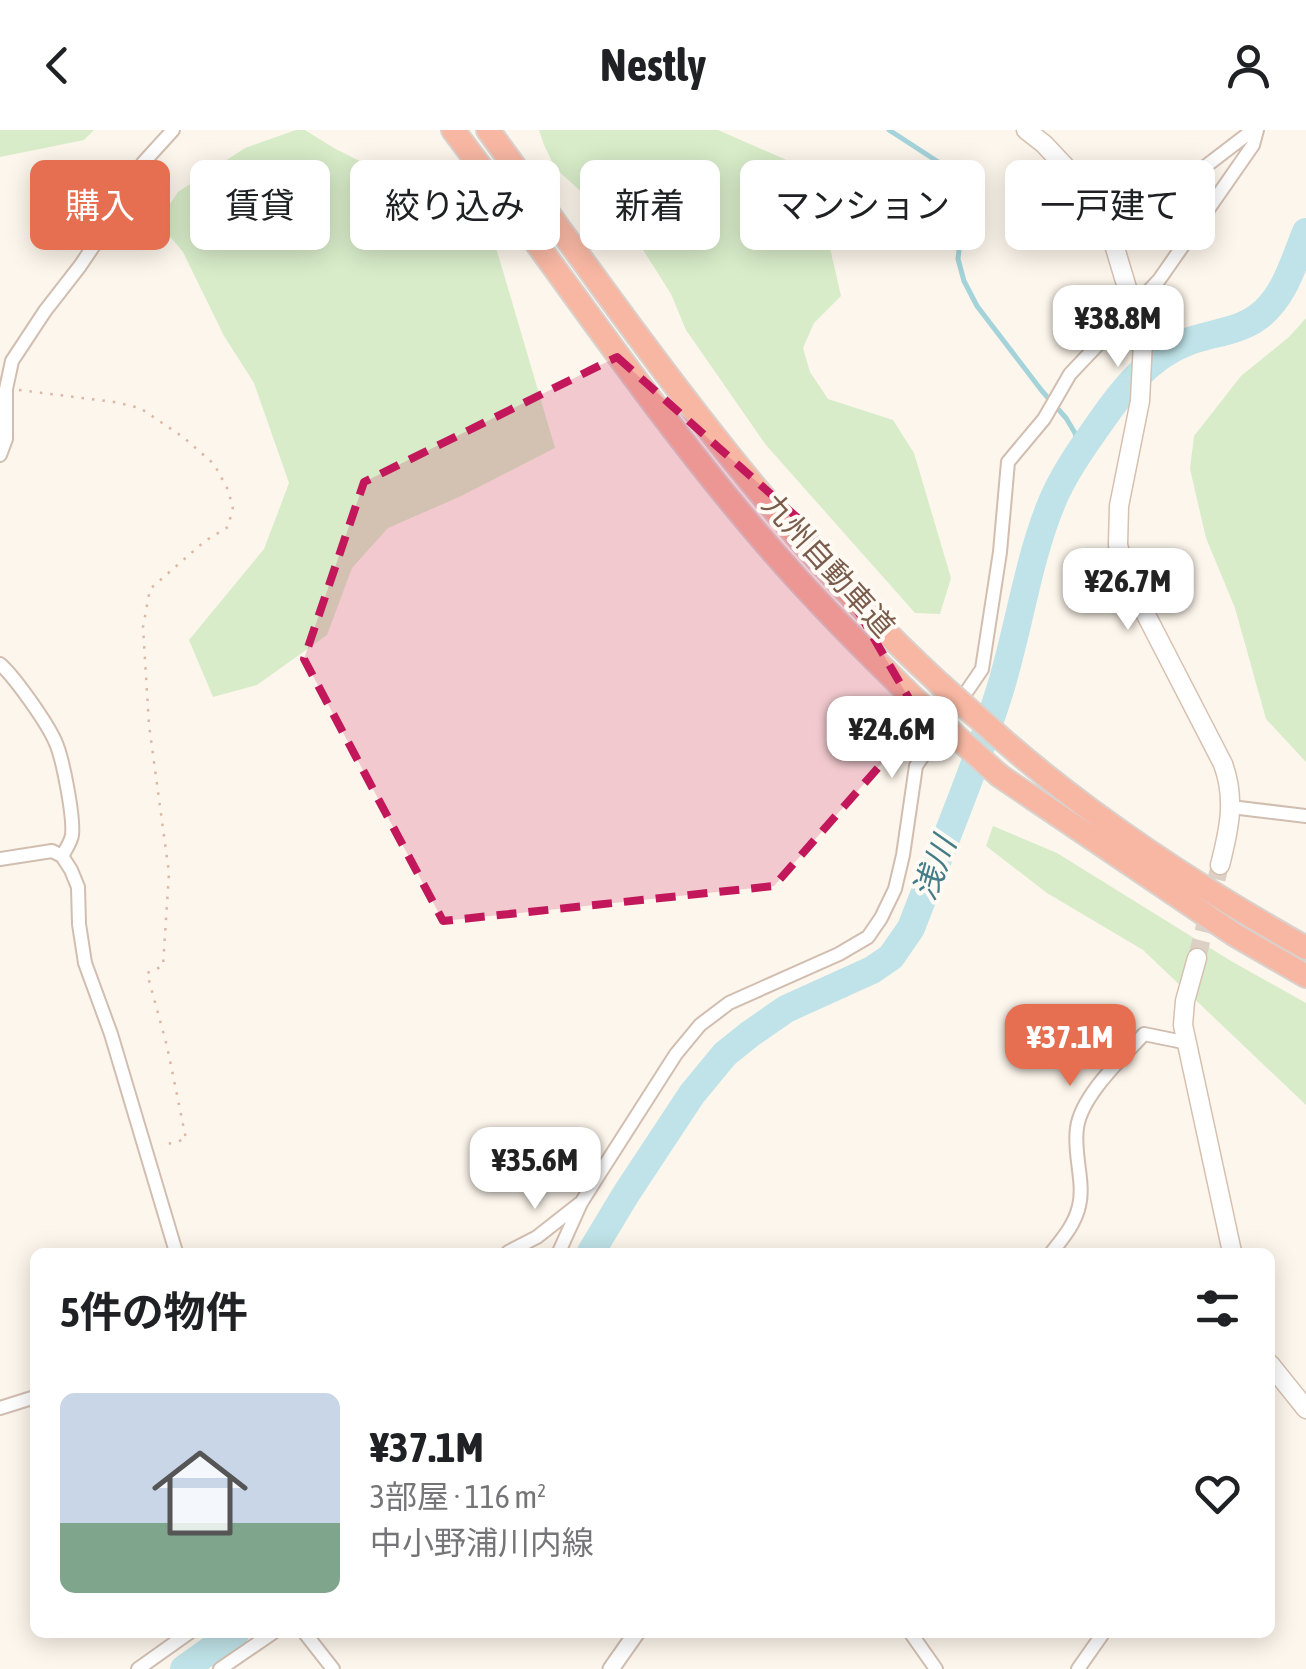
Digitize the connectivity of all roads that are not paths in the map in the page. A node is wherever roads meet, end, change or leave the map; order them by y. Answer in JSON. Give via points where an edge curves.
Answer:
{"nodes":[{"id":1,"x":173,"y":130,"type":"edge"},
{"id":2,"x":454,"y":130,"type":"edge"},
{"id":3,"x":488,"y":130,"type":"edge"},
{"id":4,"x":1026,"y":130,"type":"edge"},
{"id":5,"x":1255,"y":130,"type":"edge"},
{"id":6,"x":1059,"y":160,"type":"edge"},
{"id":7,"x":1215,"y":160,"type":"edge"},
{"id":8,"x":1116,"y":250,"type":"edge"},
{"id":9,"x":1134,"y":309,"type":"junction"},
{"id":10,"x":0,"y":456,"type":"edge"},
{"id":11,"x":0,"y":664,"type":"edge"},
{"id":12,"x":1231,"y":808,"type":"junction"},
{"id":13,"x":1306,"y":816,"type":"edge"},
{"id":14,"x":62,"y":856,"type":"junction"},
{"id":15,"x":0,"y":859,"type":"edge"},
{"id":16,"x":1220,"y":865,"type":"tunnel mouth"},
{"id":17,"x":1306,"y":948,"type":"edge"},
{"id":18,"x":1197,"y":958,"type":"tunnel mouth"},
{"id":19,"x":1306,"y":976,"type":"edge"},
{"id":20,"x":1188,"y":1043,"type":"junction"},
{"id":21,"x":582,"y":1203,"type":"junction"},
{"id":22,"x":175,"y":1248,"type":"edge"},
{"id":23,"x":516,"y":1248,"type":"edge"},
{"id":24,"x":561,"y":1248,"type":"edge"},
{"id":25,"x":1055,"y":1248,"type":"edge"},
{"id":26,"x":1231,"y":1248,"type":"edge"},
{"id":27,"x":1275,"y":1370,"type":"edge"},
{"id":28,"x":30,"y":1399,"type":"edge"},
{"id":29,"x":0,"y":1408,"type":"edge"},
{"id":30,"x":1306,"y":1409,"type":"edge"},
{"id":31,"x":182,"y":1638,"type":"edge"},
{"id":32,"x":265,"y":1638,"type":"edge"},
{"id":33,"x":309,"y":1638,"type":"edge"},
{"id":34,"x":633,"y":1638,"type":"edge"},
{"id":35,"x":914,"y":1638,"type":"edge"},
{"id":36,"x":1100,"y":1638,"type":"edge"},
{"id":37,"x":138,"y":1669,"type":"edge"},
{"id":38,"x":220,"y":1669,"type":"edge"},
{"id":39,"x":333,"y":1669,"type":"edge"},
{"id":40,"x":611,"y":1669,"type":"edge"},
{"id":41,"x":936,"y":1669,"type":"edge"},
{"id":42,"x":1078,"y":1669,"type":"edge"}],
"edges":[{"from":1,"to":10,"type":"street","via":[[143,163],[12,362]]},
{"from":2,"to":19,"type":"highway","name":"九州自動車道","bridge":true,"via":[[709,474],[808,591],[922,706],[1000,776]]},
{"from":3,"to":17,"type":"highway","name":"九州自動車道","bridge":true,"via":[[673,383],[852,598],[1043,775],[1148,852]]},
{"from":4,"to":6,"type":"main road"},
{"from":5,"to":7,"type":"street"},
{"from":5,"to":9,"type":"street","via":[[1254,146]]},
{"from":8,"to":9,"type":"main road"},
{"from":9,"to":12,"type":"main road","via":[[1143,341],[1140,401],[1118,545],[1126,576],[1223,764]]},
{"from":9,"to":21,"type":"street","via":[[1070,374],[1008,462],[982,669],[916,766],[902,856],[881,918],[868,936],[839,954],[728,1003],[700,1025]]},
{"from":11,"to":14,"type":"street","via":[[56,742],[72,820]]},
{"from":12,"to":13,"type":"street"},
{"from":12,"to":16,"type":"main road"},
{"from":14,"to":15,"type":"street","via":[[52,851]]},
{"from":14,"to":22,"type":"street","via":[[78,888],[85,963]]},
{"from":18,"to":20,"type":"main road","via":[[1185,1001]]},
{"from":20,"to":25,"type":"street","via":[[1144,1034],[1086,1104],[1077,1125],[1080,1203]]},
{"from":20,"to":26,"type":"main road"},
{"from":21,"to":23,"type":"street"},
{"from":21,"to":24,"type":"street"},
{"from":27,"to":30,"type":"main road"},
{"from":28,"to":29,"type":"street"},
{"from":31,"to":37,"type":"street"},
{"from":32,"to":38,"type":"street"},
{"from":33,"to":39,"type":"street"},
{"from":34,"to":40,"type":"street"},
{"from":35,"to":41,"type":"street"},
{"from":36,"to":42,"type":"street"}]}
